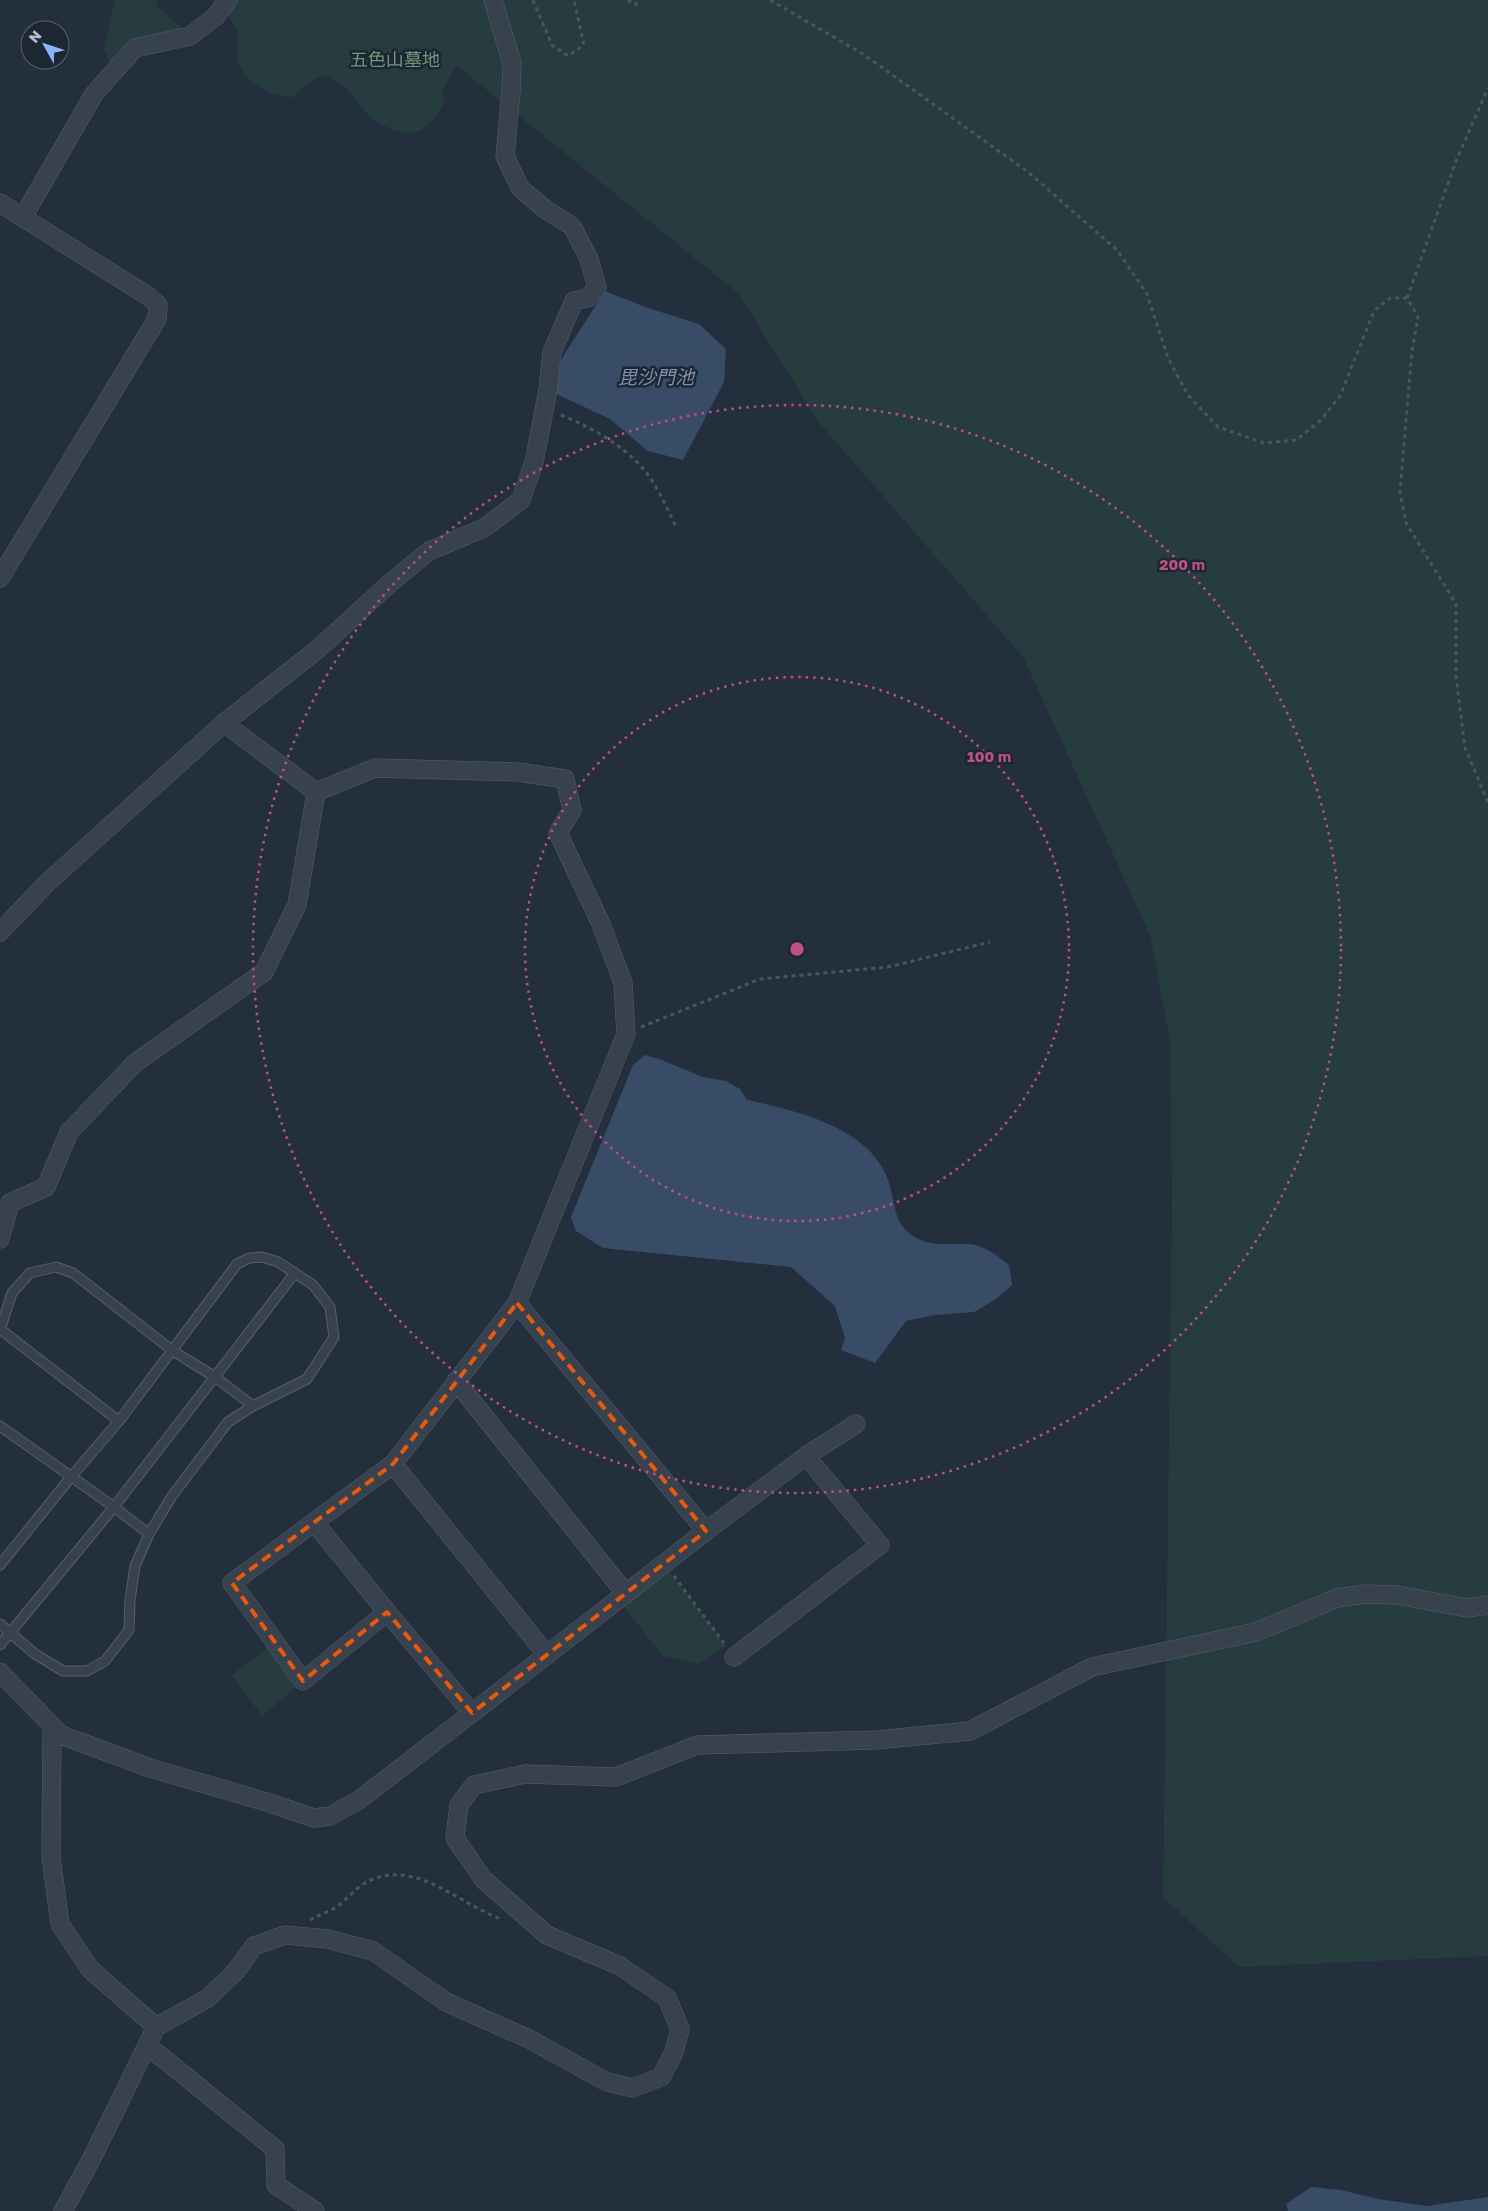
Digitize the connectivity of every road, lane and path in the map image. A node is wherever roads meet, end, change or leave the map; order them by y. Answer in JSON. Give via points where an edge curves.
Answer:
{"nodes":[{"id":1,"x":228,"y":0,"type":"edge"},
{"id":2,"x":493,"y":0,"type":"edge"},
{"id":3,"x":533,"y":0,"type":"edge"},
{"id":4,"x":574,"y":0,"type":"edge"},
{"id":5,"x":628,"y":0,"type":"edge"},
{"id":6,"x":641,"y":0,"type":"edge"},
{"id":7,"x":770,"y":0,"type":"edge"},
{"id":8,"x":1488,"y":88,"type":"edge"},
{"id":9,"x":0,"y":203,"type":"edge"},
{"id":10,"x":23,"y":216,"type":"junction"},
{"id":11,"x":1407,"y":298,"type":"junction"},
{"id":12,"x":544,"y":408,"type":"junction"},
{"id":13,"x":677,"y":529,"type":"dead end"},
{"id":14,"x":0,"y":578,"type":"edge"},
{"id":15,"x":224,"y":723,"type":"junction"},
{"id":16,"x":316,"y":792,"type":"junction"},
{"id":17,"x":1488,"y":802,"type":"edge"},
{"id":18,"x":0,"y":932,"type":"edge"},
{"id":19,"x":990,"y":942,"type":"dead end"},
{"id":20,"x":626,"y":1034,"type":"junction"},
{"id":21,"x":0,"y":1240,"type":"edge"},
{"id":22,"x":295,"y":1273,"type":"junction"},
{"id":23,"x":517,"y":1302,"type":"junction"},
{"id":24,"x":0,"y":1330,"type":"edge"},
{"id":25,"x":173,"y":1351,"type":"junction"},
{"id":26,"x":215,"y":1377,"type":"junction"},
{"id":27,"x":456,"y":1382,"type":"junction"},
{"id":28,"x":254,"y":1406,"type":"junction"},
{"id":29,"x":120,"y":1421,"type":"junction"},
{"id":30,"x":856,"y":1424,"type":"dead end"},
{"id":31,"x":0,"y":1426,"type":"edge"},
{"id":32,"x":806,"y":1456,"type":"junction"},
{"id":33,"x":393,"y":1464,"type":"junction"},
{"id":34,"x":71,"y":1477,"type":"junction"},
{"id":35,"x":114,"y":1507,"type":"junction"},
{"id":36,"x":314,"y":1522,"type":"junction"},
{"id":37,"x":706,"y":1531,"type":"junction"},
{"id":38,"x":149,"y":1534,"type":"junction"},
{"id":39,"x":1,"y":1562,"type":"edge"},
{"id":40,"x":664,"y":1564,"type":"junction"},
{"id":41,"x":626,"y":1594,"type":"junction"},
{"id":42,"x":1488,"y":1605,"type":"edge"},
{"id":43,"x":387,"y":1612,"type":"junction"},
{"id":44,"x":0,"y":1624,"type":"edge"},
{"id":45,"x":11,"y":1634,"type":"junction"},
{"id":46,"x":0,"y":1645,"type":"edge"},
{"id":47,"x":547,"y":1655,"type":"junction"},
{"id":48,"x":734,"y":1657,"type":"joint"},
{"id":49,"x":0,"y":1672,"type":"edge"},
{"id":50,"x":472,"y":1714,"type":"junction"},
{"id":51,"x":52,"y":1727,"type":"junction"},
{"id":52,"x":506,"y":1921,"type":"dead end"},
{"id":53,"x":302,"y":1922,"type":"dead end"},
{"id":54,"x":156,"y":2027,"type":"junction"},
{"id":55,"x":148,"y":2046,"type":"junction"},
{"id":56,"x":63,"y":2211,"type":"edge"},
{"id":57,"x":315,"y":2211,"type":"edge"}],
"edges":[{"from":1,"to":10,"type":"street","via":[[216,16],[190,36],[135,48],[94,94]]},
{"from":2,"to":12,"type":"street","via":[[512,63],[505,156],[520,188],[572,226],[590,259],[597,287],[588,298],[574,301],[566,318],[552,352]]},
{"from":3,"to":4,"type":"path","via":[[552,45],[568,56],[584,45]]},
{"from":5,"to":6,"type":"path","via":[[635,4]]},
{"from":7,"to":11,"type":"path","via":[[864,54],[1028,172],[1117,250],[1147,294],[1168,358],[1188,395],[1218,427],[1264,443],[1296,440],[1320,421],[1340,396],[1374,310],[1390,298]]},
{"from":8,"to":11,"type":"path","via":[[1456,161]]},
{"from":9,"to":10,"type":"street"},
{"from":10,"to":14,"type":"street","via":[[158,305],[157,319]]},
{"from":11,"to":17,"type":"path","via":[[1418,317],[1400,492],[1406,523],[1456,604],[1456,676],[1465,748]]},
{"from":12,"to":13,"type":"path","via":[[581,423],[638,462],[660,494]]},
{"from":12,"to":15,"type":"street","via":[[534,462],[520,500],[484,528],[429,551],[318,649]]},
{"from":15,"to":16,"type":"street"},
{"from":15,"to":18,"type":"street","via":[[48,882]]},
{"from":16,"to":20,"type":"street","via":[[375,768],[518,772],[565,779],[572,810],[558,833],[602,924],[623,983]]},
{"from":16,"to":21,"type":"street","via":[[297,905],[264,972],[135,1063],[69,1132],[46,1187],[10,1203]]},
{"from":19,"to":20,"type":"path","via":[[888,967],[760,979]]},
{"from":20,"to":23,"type":"street"},
{"from":22,"to":25,"type":"lane","via":[[262,1257],[249,1258],[237,1264]]},
{"from":22,"to":26,"type":"lane"},
{"from":22,"to":28,"type":"lane","via":[[313,1285],[330,1307],[334,1337],[307,1379]]},
{"from":23,"to":27,"type":"street"},
{"from":23,"to":37,"type":"street"},
{"from":24,"to":25,"type":"lane","via":[[12,1293],[30,1272],[56,1266],[73,1273]]},
{"from":24,"to":29,"type":"lane"},
{"from":25,"to":26,"type":"lane"},
{"from":25,"to":29,"type":"lane"},
{"from":26,"to":28,"type":"lane"},
{"from":26,"to":35,"type":"lane"},
{"from":27,"to":33,"type":"street"},
{"from":27,"to":41,"type":"street"},
{"from":28,"to":38,"type":"lane","via":[[228,1422],[172,1496]]},
{"from":29,"to":34,"type":"lane"},
{"from":30,"to":32,"type":"street"},
{"from":31,"to":34,"type":"lane"},
{"from":32,"to":37,"type":"street"},
{"from":32,"to":48,"type":"street","via":[[880,1544]]},
{"from":33,"to":36,"type":"street"},
{"from":33,"to":47,"type":"street"},
{"from":34,"to":35,"type":"lane"},
{"from":34,"to":39,"type":"lane"},
{"from":35,"to":38,"type":"lane"},
{"from":35,"to":45,"type":"lane"},
{"from":36,"to":43,"type":"street"},
{"from":36,"to":43,"type":"street","via":[[232,1582],[303,1681]]},
{"from":37,"to":40,"type":"street"},
{"from":38,"to":45,"type":"lane","via":[[135,1566],[129,1630],[105,1661],[87,1671],[63,1672]]},
{"from":40,"to":41,"type":"street"},
{"from":40,"to":48,"type":"path"},
{"from":41,"to":47,"type":"street"},
{"from":42,"to":54,"type":"street","via":[[1467,1608],[1397,1595],[1366,1594],[1337,1598],[1256,1632],[1092,1667],[970,1731],[876,1740],[697,1746],[616,1777],[525,1774],[474,1784],[459,1805],[454,1838],[483,1879],[547,1935],[620,1966],[667,1998],[680,2029],[674,2052],[661,2077],[633,2088],[607,2082],[528,2039],[446,2002],[373,1951],[328,1939],[285,1936],[254,1946],[236,1971],[208,1998]]},
{"from":43,"to":50,"type":"street"},
{"from":44,"to":45,"type":"lane"},
{"from":45,"to":46,"type":"lane"},
{"from":47,"to":50,"type":"street"},
{"from":49,"to":51,"type":"street"},
{"from":50,"to":51,"type":"street","via":[[359,1800],[330,1816],[314,1818],[150,1768],[61,1735]]},
{"from":51,"to":54,"type":"street","via":[[51,1857],[60,1924],[90,1969]]},
{"from":52,"to":53,"type":"path","via":[[419,1877],[393,1874],[365,1883],[337,1906]]},
{"from":54,"to":55,"type":"street"},
{"from":55,"to":56,"type":"street"},
{"from":55,"to":57,"type":"street","via":[[274,2149],[276,2185]]}]}
